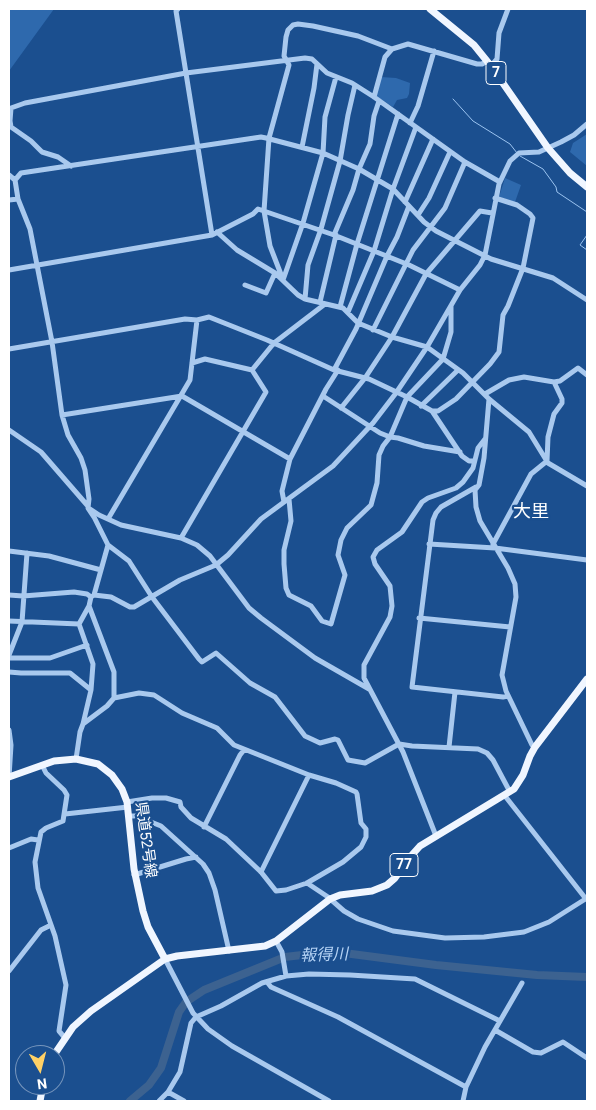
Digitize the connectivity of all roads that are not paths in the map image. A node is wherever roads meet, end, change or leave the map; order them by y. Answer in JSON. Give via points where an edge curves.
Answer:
{"nodes":[{"id":1,"x":178,"y":9,"type":"edge"},
{"id":2,"x":430,"y":9,"type":"edge"},
{"id":3,"x":508,"y":9,"type":"edge"},
{"id":4,"x":392,"y":49,"type":"junction"},
{"id":5,"x":434,"y":51,"type":"junction"},
{"id":6,"x":287,"y":60,"type":"junction"},
{"id":7,"x":489,"y":63,"type":"junction"},
{"id":8,"x":317,"y":64,"type":"junction"},
{"id":9,"x":186,"y":73,"type":"junction"},
{"id":10,"x":336,"y":77,"type":"junction"},
{"id":11,"x":355,"y":85,"type":"junction"},
{"id":12,"x":374,"y":97,"type":"junction"},
{"id":13,"x":379,"y":101,"type":"junction"},
{"id":14,"x":398,"y":114,"type":"junction"},
{"id":15,"x":410,"y":123,"type":"junction"},
{"id":16,"x":587,"y":124,"type":"edge"},
{"id":17,"x":416,"y":127,"type":"junction"},
{"id":18,"x":269,"y":138,"type":"junction"},
{"id":19,"x":433,"y":139,"type":"junction"},
{"id":20,"x":198,"y":146,"type":"junction"},
{"id":21,"x":302,"y":147,"type":"junction"},
{"id":22,"x":548,"y":148,"type":"junction"},
{"id":23,"x":450,"y":152,"type":"junction"},
{"id":24,"x":323,"y":153,"type":"junction"},
{"id":25,"x":340,"y":161,"type":"junction"},
{"id":26,"x":465,"y":162,"type":"junction"},
{"id":27,"x":71,"y":166,"type":"junction"},
{"id":28,"x":359,"y":169,"type":"junction"},
{"id":29,"x":9,"y":176,"type":"edge"},
{"id":30,"x":15,"y":180,"type":"junction"},
{"id":31,"x":378,"y":180,"type":"junction"},
{"id":32,"x":500,"y":182,"type":"junction"},
{"id":33,"x":587,"y":187,"type":"edge"},
{"id":34,"x":393,"y":189,"type":"junction"},
{"id":35,"x":495,"y":198,"type":"junction"},
{"id":36,"x":18,"y":199,"type":"junction"},
{"id":37,"x":9,"y":200,"type":"edge"},
{"id":38,"x":407,"y":204,"type":"junction"},
{"id":39,"x":264,"y":211,"type":"junction"},
{"id":40,"x":492,"y":213,"type":"junction"},
{"id":41,"x":418,"y":215,"type":"junction"},
{"id":42,"x":303,"y":223,"type":"junction"},
{"id":43,"x":431,"y":228,"type":"junction"},
{"id":44,"x":321,"y":230,"type":"junction"},
{"id":45,"x":214,"y":233,"type":"junction"},
{"id":46,"x":335,"y":235,"type":"junction"},
{"id":47,"x":454,"y":240,"type":"junction"},
{"id":48,"x":357,"y":244,"type":"junction"},
{"id":49,"x":374,"y":251,"type":"junction"},
{"id":50,"x":485,"y":255,"type":"junction"},
{"id":51,"x":387,"y":256,"type":"junction"},
{"id":52,"x":408,"y":264,"type":"junction"},
{"id":53,"x":37,"y":265,"type":"junction"},
{"id":54,"x":523,"y":268,"type":"junction"},
{"id":55,"x":9,"y":270,"type":"edge"},
{"id":56,"x":275,"y":274,"type":"junction"},
{"id":57,"x":426,"y":274,"type":"junction"},
{"id":58,"x":283,"y":280,"type":"junction"},
{"id":59,"x":245,"y":286,"type":"dead end"},
{"id":60,"x":460,"y":290,"type":"junction"},
{"id":61,"x":305,"y":299,"type":"junction"},
{"id":62,"x":587,"y":300,"type":"edge"},
{"id":63,"x":322,"y":303,"type":"junction"},
{"id":64,"x":451,"y":305,"type":"junction"},
{"id":65,"x":340,"y":307,"type":"junction"},
{"id":66,"x":348,"y":312,"type":"junction"},
{"id":67,"x":197,"y":320,"type":"junction"},
{"id":68,"x":358,"y":324,"type":"junction"},
{"id":69,"x":373,"y":330,"type":"junction"},
{"id":70,"x":392,"y":337,"type":"junction"},
{"id":71,"x":52,"y":342,"type":"junction"},
{"id":72,"x":274,"y":343,"type":"junction"},
{"id":73,"x":427,"y":347,"type":"junction"},
{"id":74,"x":9,"y":349,"type":"edge"},
{"id":75,"x":443,"y":360,"type":"junction"},
{"id":76,"x":192,"y":363,"type":"junction"},
{"id":77,"x":252,"y":370,"type":"junction"},
{"id":78,"x":336,"y":370,"type":"junction"},
{"id":79,"x":458,"y":370,"type":"junction"},
{"id":80,"x":587,"y":375,"type":"edge"},
{"id":81,"x":366,"y":378,"type":"junction"},
{"id":82,"x":472,"y":381,"type":"junction"},
{"id":83,"x":554,"y":382,"type":"junction"},
{"id":84,"x":396,"y":393,"type":"junction"},
{"id":85,"x":182,"y":396,"type":"junction"},
{"id":86,"x":323,"y":396,"type":"junction"},
{"id":87,"x":408,"y":397,"type":"junction"},
{"id":88,"x":487,"y":397,"type":"junction"},
{"id":89,"x":421,"y":406,"type":"junction"},
{"id":90,"x":341,"y":408,"type":"junction"},
{"id":91,"x":432,"y":411,"type":"junction"},
{"id":92,"x":62,"y":415,"type":"junction"},
{"id":93,"x":370,"y":426,"type":"junction"},
{"id":94,"x":9,"y":430,"type":"edge"},
{"id":95,"x":242,"y":431,"type":"junction"},
{"id":96,"x":390,"y":438,"type":"junction"},
{"id":97,"x":485,"y":440,"type":"junction"},
{"id":98,"x":460,"y":452,"type":"junction"},
{"id":99,"x":290,"y":459,"type":"junction"},
{"id":100,"x":474,"y":461,"type":"junction"},
{"id":101,"x":547,"y":461,"type":"junction"},
{"id":102,"x":479,"y":485,"type":"junction"},
{"id":103,"x":587,"y":486,"type":"edge"},
{"id":104,"x":287,"y":500,"type":"junction"},
{"id":105,"x":87,"y":506,"type":"junction"},
{"id":106,"x":108,"y":519,"type":"junction"},
{"id":107,"x":180,"y":538,"type":"junction"},
{"id":108,"x":108,"y":544,"type":"junction"},
{"id":109,"x":429,"y":544,"type":"junction"},
{"id":110,"x":494,"y":546,"type":"junction"},
{"id":111,"x":9,"y":551,"type":"edge"},
{"id":112,"x":27,"y":553,"type":"junction"},
{"id":113,"x":587,"y":560,"type":"edge"},
{"id":114,"x":216,"y":565,"type":"junction"},
{"id":115,"x":101,"y":570,"type":"junction"},
{"id":116,"x":9,"y":595,"type":"edge"},
{"id":117,"x":23,"y":596,"type":"junction"},
{"id":118,"x":93,"y":596,"type":"junction"},
{"id":119,"x":152,"y":597,"type":"junction"},
{"id":120,"x":89,"y":606,"type":"junction"},
{"id":121,"x":419,"y":618,"type":"junction"},
{"id":122,"x":9,"y":621,"type":"edge"},
{"id":123,"x":22,"y":622,"type":"junction"},
{"id":124,"x":80,"y":624,"type":"junction"},
{"id":125,"x":510,"y":627,"type":"junction"},
{"id":126,"x":87,"y":645,"type":"junction"},
{"id":127,"x":9,"y":656,"type":"edge"},
{"id":128,"x":9,"y":672,"type":"edge"},
{"id":129,"x":587,"y":679,"type":"edge"},
{"id":130,"x":369,"y":689,"type":"junction"},
{"id":131,"x":91,"y":690,"type":"junction"},
{"id":132,"x":456,"y":692,"type":"junction"},
{"id":133,"x":508,"y":696,"type":"junction"},
{"id":134,"x":114,"y":698,"type":"junction"},
{"id":135,"x":83,"y":724,"type":"junction"},
{"id":136,"x":9,"y":730,"type":"edge"},
{"id":137,"x":399,"y":744,"type":"junction"},
{"id":138,"x":449,"y":747,"type":"junction"},
{"id":139,"x":535,"y":747,"type":"junction"},
{"id":140,"x":244,"y":750,"type":"junction"},
{"id":141,"x":76,"y":759,"type":"junction"},
{"id":142,"x":42,"y":765,"type":"junction"},
{"id":143,"x":309,"y":775,"type":"junction"},
{"id":144,"x":9,"y":777,"type":"edge"},
{"id":145,"x":507,"y":794,"type":"junction"},
{"id":146,"x":127,"y":804,"type":"junction"},
{"id":147,"x":65,"y":814,"type":"junction"},
{"id":148,"x":129,"y":816,"type":"junction"},
{"id":149,"x":204,"y":826,"type":"junction"},
{"id":150,"x":436,"y":836,"type":"junction"},
{"id":151,"x":38,"y":840,"type":"junction"},
{"id":152,"x":9,"y":848,"type":"edge"},
{"id":153,"x":196,"y":857,"type":"junction"},
{"id":154,"x":261,"y":872,"type":"junction"},
{"id":155,"x":134,"y":875,"type":"junction"},
{"id":156,"x":307,"y":882,"type":"junction"},
{"id":157,"x":587,"y":898,"type":"edge"},
{"id":158,"x":330,"y":899,"type":"junction"},
{"id":159,"x":52,"y":925,"type":"junction"},
{"id":160,"x":276,"y":941,"type":"junction"},
{"id":161,"x":229,"y":951,"type":"junction"},
{"id":162,"x":165,"y":958,"type":"junction"},
{"id":163,"x":9,"y":971,"type":"edge"},
{"id":164,"x":286,"y":974,"type":"junction"},
{"id":165,"x":267,"y":982,"type":"junction"},
{"id":166,"x":522,"y":983,"type":"dead end"},
{"id":167,"x":194,"y":1015,"type":"junction"},
{"id":168,"x":500,"y":1021,"type":"junction"},
{"id":169,"x":495,"y":1030,"type":"junction"},
{"id":170,"x":65,"y":1038,"type":"junction"},
{"id":171,"x":60,"y":1045,"type":"edge"},
{"id":172,"x":587,"y":1058,"type":"edge"},
{"id":173,"x":466,"y":1087,"type":"junction"},
{"id":174,"x":168,"y":1092,"type":"junction"},
{"id":175,"x":159,"y":1101,"type":"edge"},
{"id":176,"x":184,"y":1101,"type":"edge"},
{"id":177,"x":329,"y":1101,"type":"edge"},
{"id":178,"x":463,"y":1101,"type":"edge"}],
"edges":[{"from":1,"to":9,"type":"street"},
{"from":2,"to":7,"type":"main road","number":"7","via":[[464,36]]},
{"from":3,"to":7,"type":"street","via":[[499,33],[497,59]]},
{"from":4,"to":5,"type":"street","via":[[408,44]]},
{"from":4,"to":6,"type":"street","via":[[358,36],[298,24],[293,25],[286,37],[284,56]]},
{"from":4,"to":12,"type":"street","via":[[385,57]]},
{"from":5,"to":7,"type":"street","via":[[477,64]]},
{"from":5,"to":15,"type":"street"},
{"from":6,"to":8,"type":"street","via":[[305,58]]},
{"from":6,"to":9,"type":"street"},
{"from":6,"to":18,"type":"street","via":[[290,65]]},
{"from":7,"to":22,"type":"main road","number":"7"},
{"from":8,"to":10,"type":"street"},
{"from":8,"to":21,"type":"street"},
{"from":9,"to":20,"type":"street"},
{"from":9,"to":27,"type":"street","via":[[11,108],[11,127],[42,152]]},
{"from":10,"to":11,"type":"street"},
{"from":10,"to":24,"type":"street","via":[[325,117]]},
{"from":11,"to":12,"type":"street"},
{"from":11,"to":25,"type":"street"},
{"from":12,"to":13,"type":"street"},
{"from":13,"to":14,"type":"street"},
{"from":13,"to":28,"type":"street","via":[[370,144]]},
{"from":14,"to":15,"type":"street"},
{"from":14,"to":31,"type":"street"},
{"from":15,"to":17,"type":"street"},
{"from":16,"to":22,"type":"street","via":[[574,135]]},
{"from":17,"to":19,"type":"street"},
{"from":17,"to":34,"type":"street"},
{"from":18,"to":20,"type":"street"},
{"from":18,"to":21,"type":"street"},
{"from":18,"to":39,"type":"street"},
{"from":19,"to":23,"type":"street"},
{"from":19,"to":38,"type":"street"},
{"from":20,"to":27,"type":"street"},
{"from":20,"to":45,"type":"street"},
{"from":21,"to":24,"type":"street"},
{"from":22,"to":32,"type":"street","via":[[519,153]]},
{"from":22,"to":33,"type":"main road","number":"7"},
{"from":23,"to":26,"type":"street"},
{"from":23,"to":41,"type":"street"},
{"from":24,"to":25,"type":"street"},
{"from":24,"to":42,"type":"street"},
{"from":25,"to":28,"type":"street"},
{"from":25,"to":44,"type":"street"},
{"from":26,"to":32,"type":"street"},
{"from":26,"to":43,"type":"street","via":[[452,196]]},
{"from":27,"to":30,"type":"street","via":[[22,173]]},
{"from":28,"to":31,"type":"street"},
{"from":28,"to":46,"type":"street"},
{"from":29,"to":30,"type":"street"},
{"from":30,"to":36,"type":"street"},
{"from":31,"to":34,"type":"street"},
{"from":31,"to":48,"type":"street"},
{"from":32,"to":35,"type":"street"},
{"from":34,"to":38,"type":"street"},
{"from":34,"to":49,"type":"street"},
{"from":35,"to":40,"type":"street"},
{"from":35,"to":54,"type":"street","via":[[517,205],[532,216]]},
{"from":36,"to":37,"type":"street"},
{"from":36,"to":53,"type":"street","via":[[30,229]]},
{"from":38,"to":41,"type":"street"},
{"from":38,"to":51,"type":"street","via":[[397,237]]},
{"from":39,"to":42,"type":"street"},
{"from":39,"to":45,"type":"street","via":[[258,209]]},
{"from":39,"to":58,"type":"street","via":[[270,246]]},
{"from":40,"to":47,"type":"street","via":[[480,211]]},
{"from":40,"to":50,"type":"street"},
{"from":41,"to":43,"type":"street"},
{"from":42,"to":44,"type":"street"},
{"from":42,"to":58,"type":"street"},
{"from":43,"to":47,"type":"street"},
{"from":43,"to":52,"type":"street"},
{"from":44,"to":46,"type":"street"},
{"from":44,"to":61,"type":"street","via":[[308,265]]},
{"from":45,"to":53,"type":"street"},
{"from":45,"to":56,"type":"street"},
{"from":46,"to":48,"type":"street"},
{"from":46,"to":63,"type":"street"},
{"from":47,"to":50,"type":"street"},
{"from":47,"to":57,"type":"street"},
{"from":48,"to":49,"type":"street"},
{"from":48,"to":65,"type":"street"},
{"from":49,"to":51,"type":"street"},
{"from":49,"to":66,"type":"street"},
{"from":50,"to":54,"type":"street"},
{"from":50,"to":60,"type":"street"},
{"from":51,"to":52,"type":"street"},
{"from":51,"to":68,"type":"street"},
{"from":52,"to":57,"type":"street"},
{"from":52,"to":69,"type":"street"},
{"from":53,"to":55,"type":"street"},
{"from":53,"to":71,"type":"street"},
{"from":54,"to":62,"type":"street","via":[[553,278]]},
{"from":54,"to":82,"type":"street","via":[[502,315],[499,352]]},
{"from":56,"to":58,"type":"street"},
{"from":56,"to":59,"type":"street","via":[[266,293]]},
{"from":57,"to":60,"type":"street"},
{"from":57,"to":70,"type":"street"},
{"from":58,"to":61,"type":"street"},
{"from":60,"to":64,"type":"street"},
{"from":61,"to":63,"type":"street"},
{"from":63,"to":65,"type":"street"},
{"from":63,"to":72,"type":"street"},
{"from":64,"to":73,"type":"street"},
{"from":64,"to":75,"type":"street","via":[[450,332]]},
{"from":65,"to":66,"type":"street"},
{"from":66,"to":68,"type":"street"},
{"from":67,"to":71,"type":"street","via":[[185,319]]},
{"from":67,"to":72,"type":"street","via":[[209,317]]},
{"from":67,"to":76,"type":"street"},
{"from":68,"to":69,"type":"street"},
{"from":68,"to":78,"type":"street"},
{"from":69,"to":70,"type":"street"},
{"from":70,"to":73,"type":"street"},
{"from":70,"to":81,"type":"street"},
{"from":71,"to":74,"type":"street"},
{"from":71,"to":92,"type":"street"},
{"from":72,"to":77,"type":"street"},
{"from":72,"to":78,"type":"street"},
{"from":73,"to":75,"type":"street"},
{"from":73,"to":84,"type":"street"},
{"from":75,"to":79,"type":"street"},
{"from":75,"to":87,"type":"street"},
{"from":76,"to":77,"type":"street","via":[[205,358]]},
{"from":76,"to":85,"type":"street","via":[[190,380]]},
{"from":77,"to":95,"type":"street","via":[[266,392]]},
{"from":78,"to":81,"type":"street"},
{"from":78,"to":86,"type":"street"},
{"from":79,"to":82,"type":"street"},
{"from":79,"to":89,"type":"street"},
{"from":80,"to":83,"type":"street","via":[[578,368]]},
{"from":81,"to":84,"type":"street"},
{"from":81,"to":90,"type":"street"},
{"from":82,"to":88,"type":"street"},
{"from":82,"to":91,"type":"street","via":[[447,406]]},
{"from":83,"to":88,"type":"street","via":[[524,377],[509,380]]},
{"from":83,"to":101,"type":"street","via":[[562,404],[554,414],[548,437]]},
{"from":84,"to":87,"type":"street"},
{"from":84,"to":93,"type":"street"},
{"from":85,"to":92,"type":"street"},
{"from":85,"to":95,"type":"street"},
{"from":85,"to":106,"type":"street"},
{"from":86,"to":90,"type":"street"},
{"from":86,"to":99,"type":"street"},
{"from":87,"to":89,"type":"street"},
{"from":87,"to":96,"type":"street"},
{"from":88,"to":97,"type":"street"},
{"from":88,"to":101,"type":"street","via":[[529,432]]},
{"from":89,"to":91,"type":"street"},
{"from":90,"to":93,"type":"street"},
{"from":91,"to":98,"type":"street"},
{"from":92,"to":105,"type":"street","via":[[85,470]]},
{"from":93,"to":96,"type":"street"},
{"from":93,"to":104,"type":"street","via":[[333,466]]},
{"from":94,"to":105,"type":"street","via":[[41,452]]},
{"from":95,"to":99,"type":"street"},
{"from":95,"to":107,"type":"street"},
{"from":96,"to":98,"type":"street"},
{"from":96,"to":104,"type":"street","via":[[378,455],[377,482],[371,506],[347,528],[341,540],[338,555],[345,576],[332,624],[322,621],[311,606],[290,595],[286,588],[284,550],[291,521]]},
{"from":97,"to":100,"type":"street"},
{"from":97,"to":102,"type":"street"},
{"from":98,"to":100,"type":"street"},
{"from":99,"to":104,"type":"street","via":[[282,491]]},
{"from":100,"to":130,"type":"street","via":[[460,485],[422,502],[402,532],[374,554],[374,562],[390,586],[392,606],[390,617],[364,665],[364,678]]},
{"from":101,"to":103,"type":"street"},
{"from":101,"to":110,"type":"street","via":[[531,474]]},
{"from":102,"to":109,"type":"street","via":[[452,499],[436,512]]},
{"from":102,"to":110,"type":"street","via":[[475,490],[477,512]]},
{"from":104,"to":114,"type":"street","via":[[261,519]]},
{"from":105,"to":106,"type":"street"},
{"from":105,"to":108,"type":"street"},
{"from":106,"to":107,"type":"street","via":[[129,528]]},
{"from":107,"to":114,"type":"street","via":[[197,545]]},
{"from":108,"to":115,"type":"street"},
{"from":108,"to":119,"type":"street","via":[[129,562]]},
{"from":109,"to":110,"type":"street"},
{"from":109,"to":121,"type":"street"},
{"from":110,"to":113,"type":"street"},
{"from":110,"to":125,"type":"street","via":[[515,584]]},
{"from":111,"to":112,"type":"street"},
{"from":112,"to":115,"type":"street"},
{"from":112,"to":117,"type":"street"},
{"from":114,"to":119,"type":"street","via":[[180,580]]},
{"from":114,"to":130,"type":"street","via":[[249,608],[261,618],[316,658]]},
{"from":115,"to":118,"type":"street"},
{"from":116,"to":117,"type":"street"},
{"from":117,"to":118,"type":"street","via":[[74,592]]},
{"from":117,"to":123,"type":"street"},
{"from":118,"to":119,"type":"street","via":[[111,597],[130,607]]},
{"from":118,"to":120,"type":"street"},
{"from":119,"to":137,"type":"street","via":[[202,662],[216,653],[250,683],[275,697],[311,740],[324,743],[338,740],[348,760],[365,763]]},
{"from":120,"to":124,"type":"street"},
{"from":120,"to":134,"type":"street","via":[[112,665]]},
{"from":121,"to":125,"type":"street"},
{"from":121,"to":132,"type":"street","via":[[412,687]]},
{"from":122,"to":123,"type":"street"},
{"from":123,"to":124,"type":"street"},
{"from":123,"to":127,"type":"street"},
{"from":124,"to":126,"type":"street"},
{"from":125,"to":133,"type":"street","via":[[502,675]]},
{"from":126,"to":127,"type":"street","via":[[50,658]]},
{"from":126,"to":131,"type":"street","via":[[93,664]]},
{"from":128,"to":131,"type":"street","via":[[66,672]]},
{"from":129,"to":139,"type":"main road","number":"77"},
{"from":130,"to":137,"type":"street"},
{"from":131,"to":135,"type":"street"},
{"from":132,"to":133,"type":"street"},
{"from":132,"to":138,"type":"street"},
{"from":133,"to":139,"type":"street"},
{"from":134,"to":135,"type":"street"},
{"from":134,"to":140,"type":"street","via":[[149,694],[217,728]]},
{"from":135,"to":141,"type":"street"},
{"from":136,"to":144,"type":"street"},
{"from":137,"to":138,"type":"street"},
{"from":137,"to":150,"type":"street"},
{"from":138,"to":145,"type":"street","via":[[478,749],[487,753]]},
{"from":139,"to":145,"type":"main road","number":"77","via":[[520,779]]},
{"from":140,"to":143,"type":"street"},
{"from":140,"to":149,"type":"street"},
{"from":141,"to":142,"type":"main road","name":"県道52号線"},
{"from":141,"to":146,"type":"main road","name":"県道52号線","via":[[98,764],[108,771],[120,785]]},
{"from":142,"to":144,"type":"main road","name":"県道52号線"},
{"from":142,"to":147,"type":"street","via":[[66,793]]},
{"from":143,"to":154,"type":"street"},
{"from":143,"to":156,"type":"street","via":[[356,792],[366,837],[355,853]]},
{"from":145,"to":150,"type":"main road","number":"77"},
{"from":145,"to":157,"type":"street"},
{"from":146,"to":147,"type":"street"},
{"from":146,"to":148,"type":"main road","name":"県道52号線"},
{"from":146,"to":149,"type":"street","via":[[152,798],[180,802],[184,811]]},
{"from":147,"to":151,"type":"street","via":[[61,822],[41,832]]},
{"from":148,"to":153,"type":"street","via":[[161,826]]},
{"from":148,"to":155,"type":"main road","name":"県道52号線"},
{"from":149,"to":154,"type":"street","via":[[226,840]]},
{"from":150,"to":158,"type":"main road","number":"77","via":[[414,852],[387,885]]},
{"from":151,"to":152,"type":"street"},
{"from":151,"to":159,"type":"street","via":[[36,880]]},
{"from":153,"to":155,"type":"street"},
{"from":153,"to":161,"type":"street","via":[[209,873],[215,890]]},
{"from":154,"to":156,"type":"street","via":[[276,890]]},
{"from":155,"to":162,"type":"main road","name":"県道52号線","via":[[148,927]]},
{"from":156,"to":158,"type":"street"},
{"from":157,"to":158,"type":"street","via":[[532,930],[458,938],[385,929],[352,916]]},
{"from":158,"to":160,"type":"main road","number":"77"},
{"from":159,"to":163,"type":"street","via":[[41,930]]},
{"from":159,"to":170,"type":"street","via":[[66,987],[59,1031]]},
{"from":160,"to":161,"type":"main road","number":"77","via":[[260,948]]},
{"from":160,"to":164,"type":"street","via":[[282,952]]},
{"from":161,"to":162,"type":"main road","number":"77"},
{"from":162,"to":167,"type":"street"},
{"from":162,"to":170,"type":"main road","number":"77","via":[[90,1011]]},
{"from":164,"to":165,"type":"street"},
{"from":164,"to":168,"type":"street","via":[[415,979]]},
{"from":165,"to":167,"type":"street","via":[[221,1006]]},
{"from":165,"to":173,"type":"street"},
{"from":166,"to":168,"type":"street"},
{"from":167,"to":174,"type":"street","via":[[180,1072]]},
{"from":167,"to":177,"type":"street","via":[[232,1046]]},
{"from":168,"to":169,"type":"street"},
{"from":169,"to":172,"type":"street","via":[[533,1052],[541,1053],[563,1042]]},
{"from":169,"to":173,"type":"street"},
{"from":170,"to":171,"type":"main road","number":"77"},
{"from":173,"to":178,"type":"street"},
{"from":174,"to":175,"type":"street"},
{"from":174,"to":176,"type":"street"}]}
